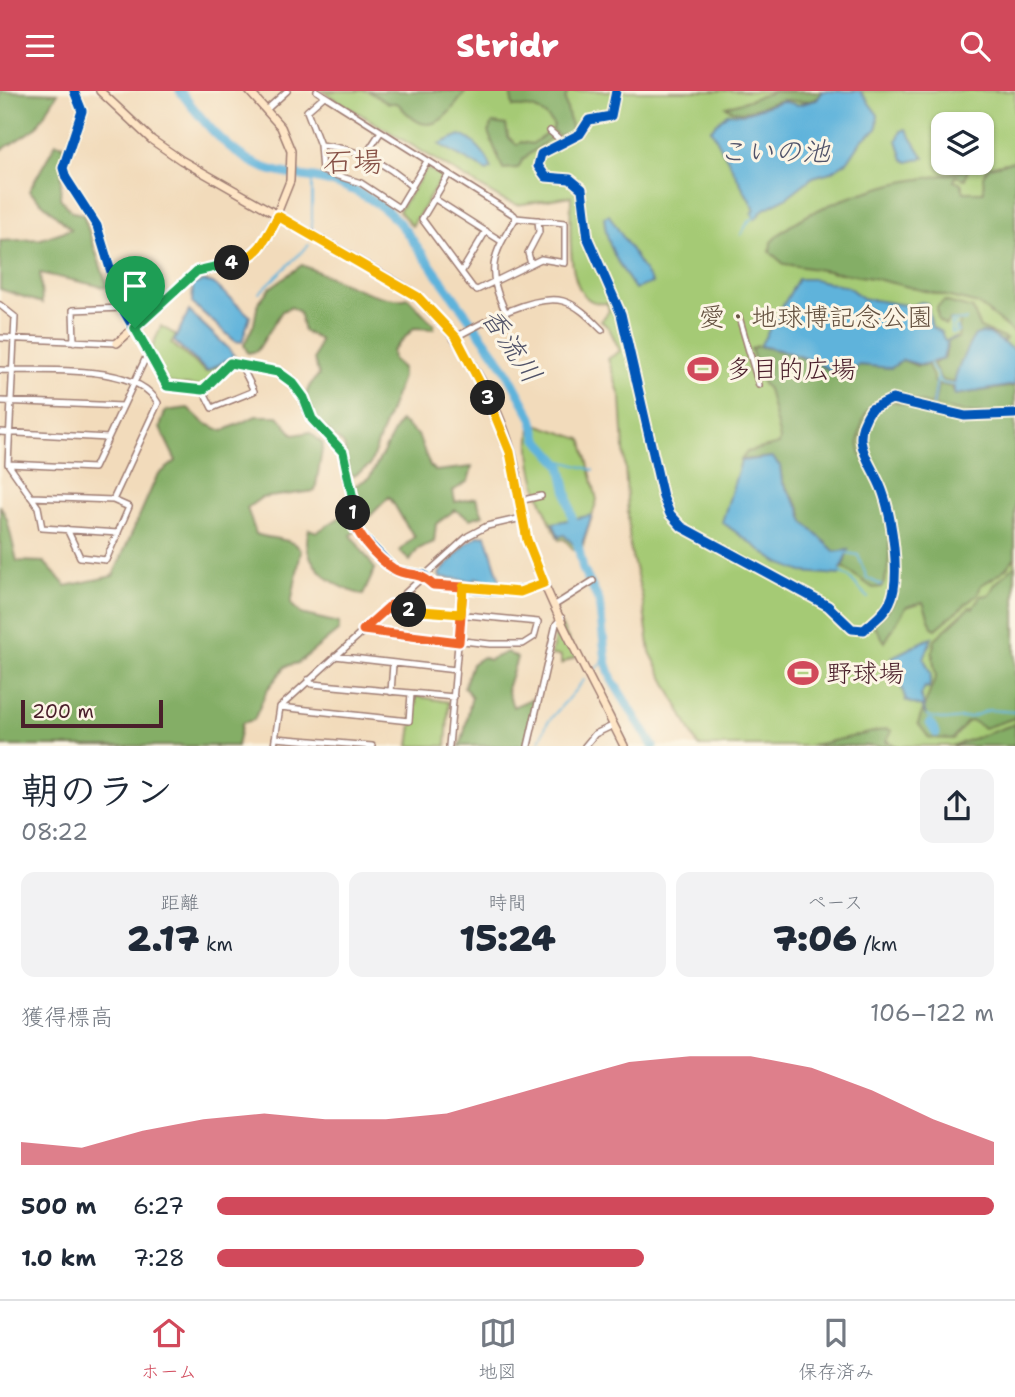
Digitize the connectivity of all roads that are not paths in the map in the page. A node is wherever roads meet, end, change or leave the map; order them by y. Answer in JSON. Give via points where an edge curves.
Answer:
{"nodes":[{"id":1,"x":74,"y":91,"type":"edge"},
{"id":2,"x":100,"y":91,"type":"edge"},
{"id":3,"x":249,"y":91,"type":"edge"},
{"id":4,"x":287,"y":91,"type":"edge"},
{"id":5,"x":317,"y":91,"type":"edge"},
{"id":6,"x":323,"y":97,"type":"junction"},
{"id":7,"x":266,"y":110,"type":"junction"},
{"id":8,"x":550,"y":131,"type":"dead end"},
{"id":9,"x":380,"y":133,"type":"junction"},
{"id":10,"x":558,"y":138,"type":"dead end"},
{"id":11,"x":320,"y":145,"type":"junction"},
{"id":12,"x":365,"y":156,"type":"junction"},
{"id":13,"x":427,"y":161,"type":"junction"},
{"id":14,"x":449,"y":174,"type":"junction"},
{"id":15,"x":412,"y":187,"type":"junction"},
{"id":16,"x":435,"y":199,"type":"junction"},
{"id":17,"x":278,"y":216,"type":"junction"},
{"id":18,"x":516,"y":218,"type":"junction"},
{"id":19,"x":538,"y":220,"type":"junction"},
{"id":20,"x":486,"y":231,"type":"junction"},
{"id":21,"x":501,"y":241,"type":"junction"},
{"id":22,"x":531,"y":264,"type":"junction"},
{"id":23,"x":462,"y":271,"type":"junction"},
{"id":24,"x":493,"y":282,"type":"junction"},
{"id":25,"x":0,"y":305,"type":"edge"},
{"id":26,"x":122,"y":308,"type":"junction"},
{"id":27,"x":506,"y":313,"type":"junction"},
{"id":28,"x":738,"y":317,"type":"dead end"},
{"id":29,"x":135,"y":328,"type":"junction"},
{"id":30,"x":602,"y":330,"type":"dead end"},
{"id":31,"x":456,"y":337,"type":"junction"},
{"id":32,"x":0,"y":338,"type":"edge"},
{"id":33,"x":14,"y":339,"type":"junction"},
{"id":34,"x":74,"y":342,"type":"junction"},
{"id":35,"x":117,"y":343,"type":"joint"},
{"id":36,"x":148,"y":353,"type":"junction"},
{"id":37,"x":241,"y":365,"type":"junction"},
{"id":38,"x":0,"y":370,"type":"edge"},
{"id":39,"x":13,"y":370,"type":"junction"},
{"id":40,"x":135,"y":382,"type":"junction"},
{"id":41,"x":759,"y":385,"type":"dead end"},
{"id":42,"x":203,"y":390,"type":"junction"},
{"id":43,"x":0,"y":401,"type":"edge"},
{"id":44,"x":12,"y":401,"type":"junction"},
{"id":45,"x":123,"y":406,"type":"junction"},
{"id":46,"x":0,"y":432,"type":"edge"},
{"id":47,"x":10,"y":432,"type":"junction"},
{"id":48,"x":108,"y":438,"type":"junction"},
{"id":49,"x":8,"y":464,"type":"junction"},
{"id":50,"x":541,"y":496,"type":"dead end"},
{"id":51,"x":31,"y":498,"type":"junction"},
{"id":52,"x":113,"y":500,"type":"junction"},
{"id":53,"x":519,"y":501,"type":"junction"},
{"id":54,"x":522,"y":518,"type":"junction"},
{"id":55,"x":67,"y":529,"type":"junction"},
{"id":56,"x":118,"y":533,"type":"junction"},
{"id":57,"x":424,"y":575,"type":"junction"},
{"id":58,"x":593,"y":581,"type":"dead end"},
{"id":59,"x":544,"y":583,"type":"junction"},
{"id":60,"x":463,"y":587,"type":"junction"},
{"id":61,"x":391,"y":605,"type":"junction"},
{"id":62,"x":555,"y":605,"type":"junction"},
{"id":63,"x":461,"y":614,"type":"junction"},
{"id":64,"x":562,"y":618,"type":"junction"},
{"id":65,"x":363,"y":630,"type":"junction"},
{"id":66,"x":459,"y":642,"type":"junction"},
{"id":67,"x":335,"y":656,"type":"junction"},
{"id":68,"x":393,"y":664,"type":"junction"},
{"id":69,"x":456,"y":670,"type":"junction"},
{"id":70,"x":308,"y":680,"type":"junction"},
{"id":71,"x":391,"y":692,"type":"junction"},
{"id":72,"x":411,"y":694,"type":"junction"},
{"id":73,"x":454,"y":697,"type":"junction"},
{"id":74,"x":280,"y":707,"type":"junction"},
{"id":75,"x":614,"y":725,"type":"junction"},
{"id":76,"x":275,"y":737,"type":"junction"},
{"id":77,"x":274,"y":746,"type":"edge"},
{"id":78,"x":372,"y":746,"type":"edge"},
{"id":79,"x":449,"y":746,"type":"edge"},
{"id":80,"x":528,"y":746,"type":"edge"},
{"id":81,"x":585,"y":746,"type":"edge"},
{"id":82,"x":624,"y":746,"type":"edge"}],
"edges":[{"from":1,"to":26,"type":"street","via":[[82,111],[63,168],[97,226]]},
{"from":2,"to":17,"type":"main road","via":[[152,140]]},
{"from":3,"to":7,"type":"main road"},
{"from":4,"to":7,"type":"street"},
{"from":5,"to":6,"type":"street"},
{"from":6,"to":9,"type":"street"},
{"from":6,"to":11,"type":"street","via":[[307,111]]},
{"from":7,"to":17,"type":"main road","via":[[289,143],[292,170]]},
{"from":8,"to":10,"type":"street"},
{"from":9,"to":12,"type":"street"},
{"from":9,"to":13,"type":"street"},
{"from":11,"to":12,"type":"street"},
{"from":11,"to":15,"type":"street","via":[[322,171],[361,183],[395,207],[399,208]]},
{"from":12,"to":15,"type":"street"},
{"from":13,"to":14,"type":"street"},
{"from":13,"to":15,"type":"street"},
{"from":14,"to":16,"type":"street"},
{"from":14,"to":18,"type":"street"},
{"from":16,"to":20,"type":"street"},
{"from":16,"to":23,"type":"street","via":[[422,219]]},
{"from":17,"to":29,"type":"main road","via":[[254,254],[197,271]]},
{"from":17,"to":31,"type":"main road","via":[[401,285],[434,311]]},
{"from":18,"to":19,"type":"street"},
{"from":18,"to":21,"type":"street"},
{"from":19,"to":22,"type":"street","via":[[539,232],[528,253]]},
{"from":19,"to":22,"type":"street","via":[[565,223],[565,263],[545,259]]},
{"from":20,"to":21,"type":"street"},
{"from":20,"to":23,"type":"street"},
{"from":21,"to":24,"type":"street","via":[[494,255]]},
{"from":22,"to":24,"type":"street"},
{"from":23,"to":24,"type":"street","via":[[477,290]]},
{"from":24,"to":27,"type":"street"},
{"from":25,"to":33,"type":"street","via":[[15,317]]},
{"from":26,"to":29,"type":"street"},
{"from":26,"to":34,"type":"street","via":[[73,310]]},
{"from":27,"to":30,"type":"street","via":[[536,302],[564,301]]},
{"from":27,"to":31,"type":"street"},
{"from":28,"to":41,"type":"street"},
{"from":29,"to":35,"type":"main road"},
{"from":29,"to":36,"type":"street"},
{"from":31,"to":53,"type":"main road","via":[[501,426],[516,470]]},
{"from":32,"to":33,"type":"street"},
{"from":33,"to":34,"type":"street"},
{"from":33,"to":39,"type":"street"},
{"from":34,"to":35,"type":"street"},
{"from":36,"to":40,"type":"street"},
{"from":36,"to":42,"type":"street","via":[[167,386]]},
{"from":37,"to":42,"type":"street","via":[[230,363]]},
{"from":37,"to":42,"type":"street","via":[[254,391],[212,408]]},
{"from":37,"to":57,"type":"street","via":[[278,372],[293,383],[312,419],[343,452],[354,528],[395,570]]},
{"from":38,"to":39,"type":"street"},
{"from":39,"to":40,"type":"street","via":[[119,375]]},
{"from":39,"to":44,"type":"street"},
{"from":40,"to":45,"type":"street"},
{"from":40,"to":52,"type":"street","via":[[152,390],[159,403]]},
{"from":43,"to":44,"type":"street"},
{"from":44,"to":45,"type":"street"},
{"from":44,"to":47,"type":"street"},
{"from":45,"to":48,"type":"street"},
{"from":46,"to":47,"type":"street"},
{"from":47,"to":48,"type":"street"},
{"from":47,"to":49,"type":"street"},
{"from":48,"to":49,"type":"street","via":[[94,468]]},
{"from":49,"to":51,"type":"street"},
{"from":50,"to":53,"type":"street"},
{"from":51,"to":52,"type":"street"},
{"from":51,"to":55,"type":"street","via":[[42,528]]},
{"from":52,"to":56,"type":"street","via":[[129,507]]},
{"from":53,"to":54,"type":"main road"},
{"from":54,"to":57,"type":"street","via":[[479,529]]},
{"from":54,"to":59,"type":"main road"},
{"from":55,"to":56,"type":"street"},
{"from":55,"to":56,"type":"street","via":[[80,557],[106,560]]},
{"from":57,"to":60,"type":"street","via":[[433,585]]},
{"from":57,"to":61,"type":"street"},
{"from":58,"to":62,"type":"street"},
{"from":59,"to":60,"type":"street","via":[[520,592]]},
{"from":59,"to":62,"type":"main road"},
{"from":60,"to":63,"type":"street"},
{"from":61,"to":63,"type":"street"},
{"from":61,"to":65,"type":"street"},
{"from":62,"to":64,"type":"main road"},
{"from":63,"to":66,"type":"street"},
{"from":63,"to":66,"type":"street","via":[[538,622],[534,637],[523,644]]},
{"from":64,"to":75,"type":"main road"},
{"from":64,"to":80,"type":"street","via":[[556,624]]},
{"from":65,"to":66,"type":"street"},
{"from":65,"to":67,"type":"street"},
{"from":66,"to":69,"type":"street"},
{"from":67,"to":68,"type":"street"},
{"from":67,"to":70,"type":"street"},
{"from":68,"to":69,"type":"street"},
{"from":68,"to":71,"type":"street"},
{"from":69,"to":73,"type":"street"},
{"from":70,"to":71,"type":"street"},
{"from":70,"to":74,"type":"street"},
{"from":71,"to":72,"type":"street"},
{"from":72,"to":73,"type":"street"},
{"from":72,"to":74,"type":"street","via":[[409,721]]},
{"from":73,"to":79,"type":"street"},
{"from":74,"to":76,"type":"street"},
{"from":75,"to":81,"type":"street","via":[[595,734]]},
{"from":75,"to":82,"type":"main road"},
{"from":76,"to":77,"type":"street"},
{"from":76,"to":78,"type":"street"}]}
